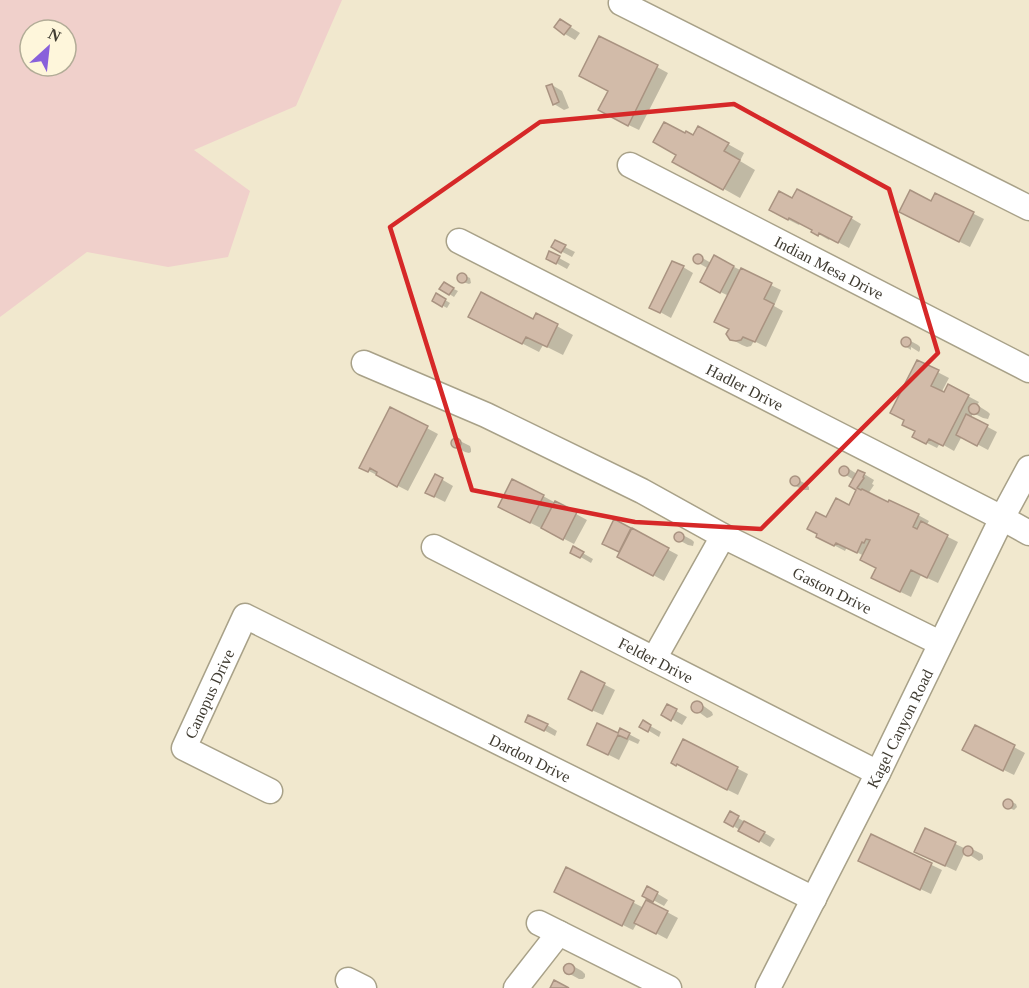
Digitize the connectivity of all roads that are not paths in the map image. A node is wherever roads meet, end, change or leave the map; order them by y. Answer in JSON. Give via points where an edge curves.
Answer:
{"nodes":[{"id":1,"x":621,"y":3,"type":"dead end"},
{"id":2,"x":630,"y":165,"type":"dead end"},
{"id":3,"x":1029,"y":208,"type":"edge"},
{"id":4,"x":459,"y":241,"type":"dead end"},
{"id":5,"x":364,"y":363,"type":"dead end"},
{"id":6,"x":1029,"y":370,"type":"edge"},
{"id":7,"x":1029,"y":468,"type":"edge"},
{"id":8,"x":1002,"y":518,"type":"junction"},
{"id":9,"x":1029,"y":533,"type":"edge"},
{"id":10,"x":723,"y":536,"type":"junction"},
{"id":11,"x":434,"y":547,"type":"dead end"},
{"id":12,"x":245,"y":616,"type":"joint"},
{"id":13,"x":940,"y":643,"type":"junction"},
{"id":14,"x":654,"y":659,"type":"junction"},
{"id":15,"x":878,"y":772,"type":"junction"},
{"id":16,"x":270,"y":791,"type":"dead end"},
{"id":17,"x":814,"y":900,"type":"junction"},
{"id":18,"x":516,"y":988,"type":"edge"},
{"id":19,"x":669,"y":988,"type":"edge"},
{"id":20,"x":768,"y":988,"type":"edge"}],
"edges":[{"from":1,"to":3,"type":"street"},
{"from":2,"to":6,"type":"street","name":"Indian Mesa Drive"},
{"from":4,"to":8,"type":"street","name":"Hadler Drive"},
{"from":5,"to":10,"type":"street","name":"Gaston Drive","via":[[486,415],[642,491]]},
{"from":7,"to":8,"type":"street","name":"Kagel Canyon Road"},
{"from":8,"to":9,"type":"street","name":"Hadler Drive"},
{"from":8,"to":13,"type":"street","name":"Kagel Canyon Road"},
{"from":10,"to":13,"type":"street","name":"Gaston Drive"},
{"from":10,"to":14,"type":"street"},
{"from":11,"to":14,"type":"street","name":"Felder Drive"},
{"from":12,"to":16,"type":"street","name":"Canopus Drive","via":[[184,748]]},
{"from":12,"to":17,"type":"street","name":"Dardon Drive"},
{"from":13,"to":15,"type":"street","name":"Kagel Canyon Road"},
{"from":14,"to":15,"type":"street","name":"Felder Drive"},
{"from":15,"to":17,"type":"street","name":"Kagel Canyon Road"},
{"from":17,"to":20,"type":"street","name":"Kagel Canyon Road"},
{"from":18,"to":19,"type":"street","via":[[549,928]]}]}
